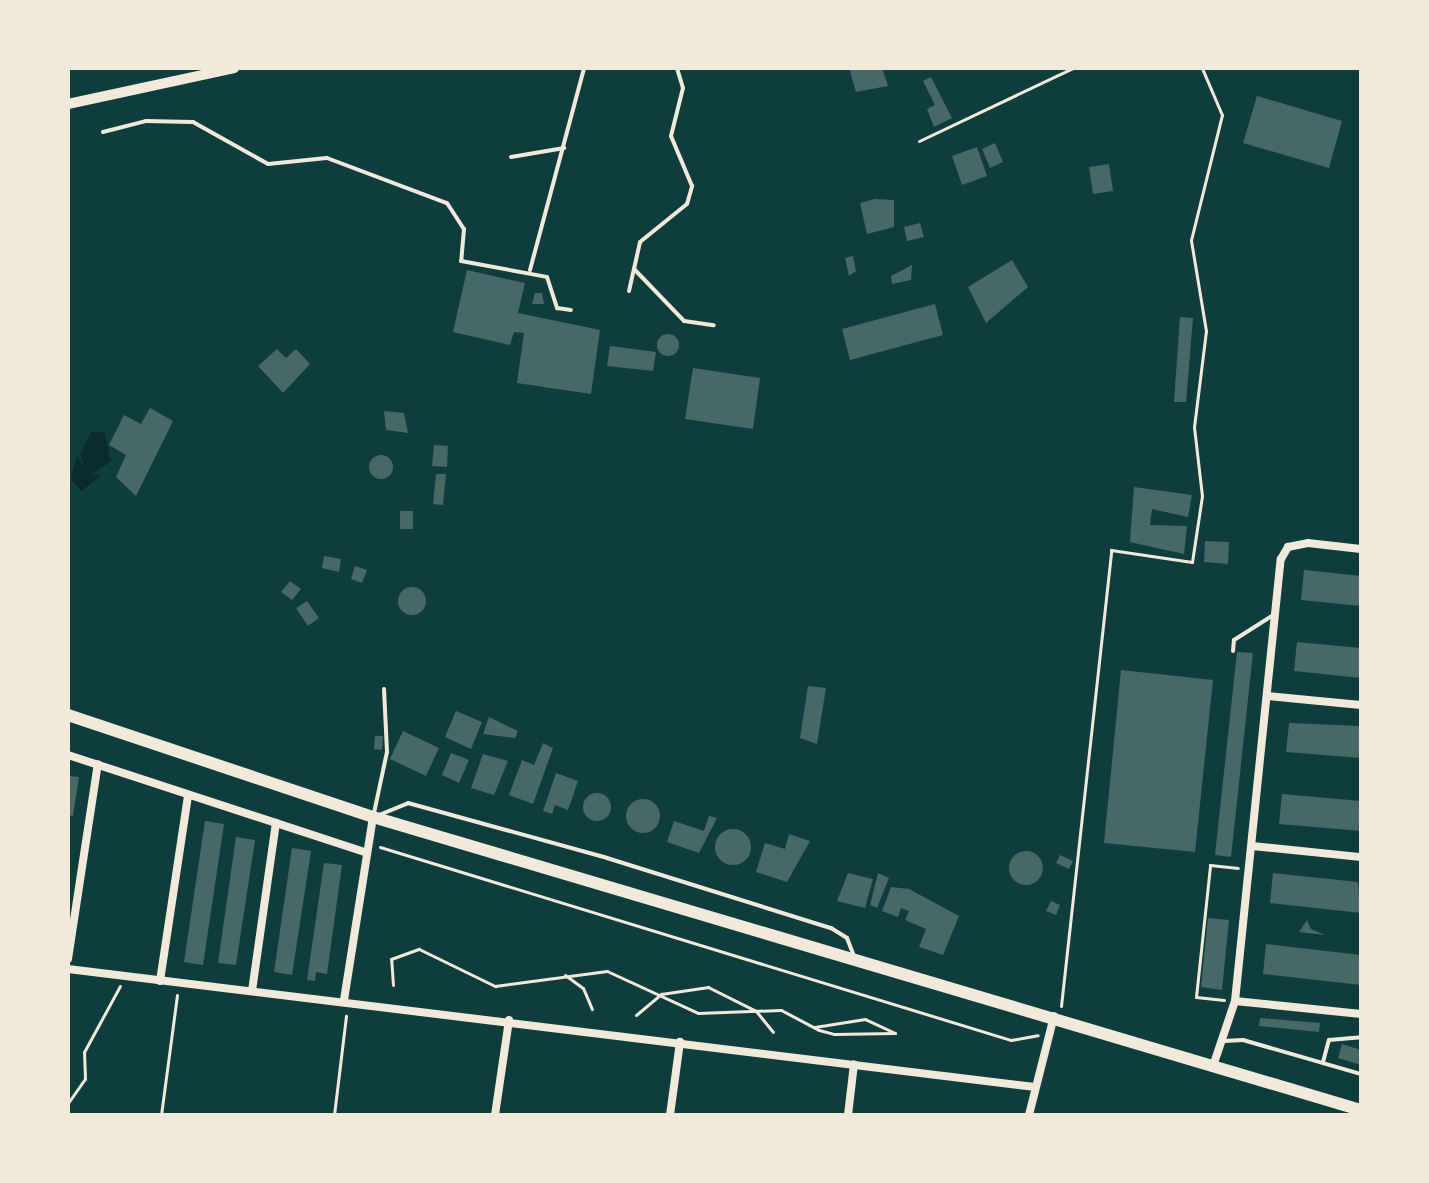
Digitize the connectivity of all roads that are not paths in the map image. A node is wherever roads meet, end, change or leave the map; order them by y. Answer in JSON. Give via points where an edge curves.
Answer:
{"nodes":[{"id":1,"x":234,"y":68,"type":"edge"},
{"id":2,"x":584,"y":68,"type":"edge"},
{"id":3,"x":677,"y":68,"type":"edge"},
{"id":4,"x":208,"y":71,"type":"edge"},
{"id":5,"x":68,"y":104,"type":"edge"},
{"id":6,"x":103,"y":132,"type":"dead end"},
{"id":7,"x":564,"y":148,"type":"junction"},
{"id":8,"x":511,"y":157,"type":"dead end"},
{"id":9,"x":530,"y":270,"type":"junction"},
{"id":10,"x":635,"y":270,"type":"junction"},
{"id":11,"x":629,"y":291,"type":"dead end"},
{"id":12,"x":571,"y":310,"type":"dead end"},
{"id":13,"x":714,"y":325,"type":"dead end"},
{"id":14,"x":1361,"y":549,"type":"edge"},
{"id":15,"x":1276,"y":614,"type":"junction"},
{"id":16,"x":1233,"y":651,"type":"dead end"},
{"id":17,"x":384,"y":689,"type":"dead end"},
{"id":18,"x":1268,"y":696,"type":"junction"},
{"id":19,"x":1361,"y":705,"type":"edge"},
{"id":20,"x":68,"y":715,"type":"edge"},
{"id":21,"x":68,"y":755,"type":"edge"},
{"id":22,"x":98,"y":764,"type":"junction"},
{"id":23,"x":188,"y":795,"type":"junction"},
{"id":24,"x":373,"y":817,"type":"junction"},
{"id":25,"x":276,"y":823,"type":"junction"},
{"id":26,"x":1252,"y":846,"type":"junction"},
{"id":27,"x":366,"y":848,"type":"junction"},
{"id":28,"x":1361,"y":857,"type":"edge"},
{"id":29,"x":854,"y":957,"type":"junction"},
{"id":30,"x":68,"y":959,"type":"edge"},
{"id":31,"x":68,"y":969,"type":"edge"},
{"id":32,"x":160,"y":981,"type":"junction"},
{"id":33,"x":252,"y":991,"type":"junction"},
{"id":34,"x":344,"y":1000,"type":"junction"},
{"id":35,"x":1235,"y":1001,"type":"junction"},
{"id":36,"x":1361,"y":1014,"type":"edge"},
{"id":37,"x":1054,"y":1015,"type":"junction"},
{"id":38,"x":509,"y":1020,"type":"junction"},
{"id":39,"x":1361,"y":1037,"type":"edge"},
{"id":40,"x":1221,"y":1041,"type":"junction"},
{"id":41,"x":680,"y":1042,"type":"junction"},
{"id":42,"x":1323,"y":1062,"type":"junction"},
{"id":43,"x":854,"y":1064,"type":"junction"},
{"id":44,"x":1213,"y":1066,"type":"junction"},
{"id":45,"x":1361,"y":1074,"type":"edge"},
{"id":46,"x":1035,"y":1087,"type":"junction"},
{"id":47,"x":1361,"y":1110,"type":"edge"},
{"id":48,"x":495,"y":1115,"type":"edge"},
{"id":49,"x":670,"y":1115,"type":"edge"},
{"id":50,"x":848,"y":1115,"type":"edge"},
{"id":51,"x":1029,"y":1115,"type":"edge"}],
"edges":[{"from":1,"to":4,"type":"street"},
{"from":2,"to":7,"type":"lane"},
{"from":3,"to":10,"type":"lane","via":[[683,88],[671,136],[692,186],[687,204],[640,242]]},
{"from":4,"to":5,"type":"street"},
{"from":6,"to":9,"type":"lane","via":[[146,121],[193,122],[268,164],[327,158],[447,203],[464,229],[461,261]]},
{"from":7,"to":8,"type":"lane"},
{"from":7,"to":9,"type":"lane"},
{"from":9,"to":12,"type":"lane","via":[[547,277],[557,308]]},
{"from":10,"to":11,"type":"lane"},
{"from":10,"to":13,"type":"lane","via":[[684,321]]},
{"from":14,"to":15,"type":"street","via":[[1288,547]]},
{"from":15,"to":16,"type":"lane","via":[[1234,640]]},
{"from":15,"to":18,"type":"street"},
{"from":17,"to":24,"type":"lane","via":[[387,752]]},
{"from":18,"to":19,"type":"street"},
{"from":18,"to":26,"type":"street"},
{"from":20,"to":24,"type":"main road"},
{"from":21,"to":22,"type":"street"},
{"from":22,"to":23,"type":"street"},
{"from":22,"to":30,"type":"street"},
{"from":23,"to":25,"type":"street"},
{"from":23,"to":32,"type":"street"},
{"from":24,"to":27,"type":"street"},
{"from":24,"to":29,"type":"main road"},
{"from":24,"to":29,"type":"lane","via":[[408,803],[607,858],[831,928],[847,938]]},
{"from":25,"to":27,"type":"street"},
{"from":25,"to":33,"type":"street"},
{"from":26,"to":28,"type":"street"},
{"from":26,"to":35,"type":"street"},
{"from":27,"to":34,"type":"street"},
{"from":29,"to":37,"type":"main road"},
{"from":31,"to":32,"type":"street"},
{"from":32,"to":33,"type":"street"},
{"from":33,"to":34,"type":"street"},
{"from":34,"to":38,"type":"street"},
{"from":35,"to":36,"type":"street"},
{"from":35,"to":40,"type":"street"},
{"from":37,"to":44,"type":"main road"},
{"from":37,"to":46,"type":"street"},
{"from":38,"to":41,"type":"street"},
{"from":38,"to":48,"type":"street"},
{"from":39,"to":42,"type":"lane","via":[[1329,1040]]},
{"from":40,"to":42,"type":"lane","via":[[1243,1040]]},
{"from":40,"to":44,"type":"street"},
{"from":41,"to":43,"type":"street"},
{"from":41,"to":49,"type":"street"},
{"from":42,"to":45,"type":"lane"},
{"from":43,"to":46,"type":"street"},
{"from":43,"to":50,"type":"street"},
{"from":44,"to":47,"type":"main road"},
{"from":46,"to":51,"type":"street"}]}
